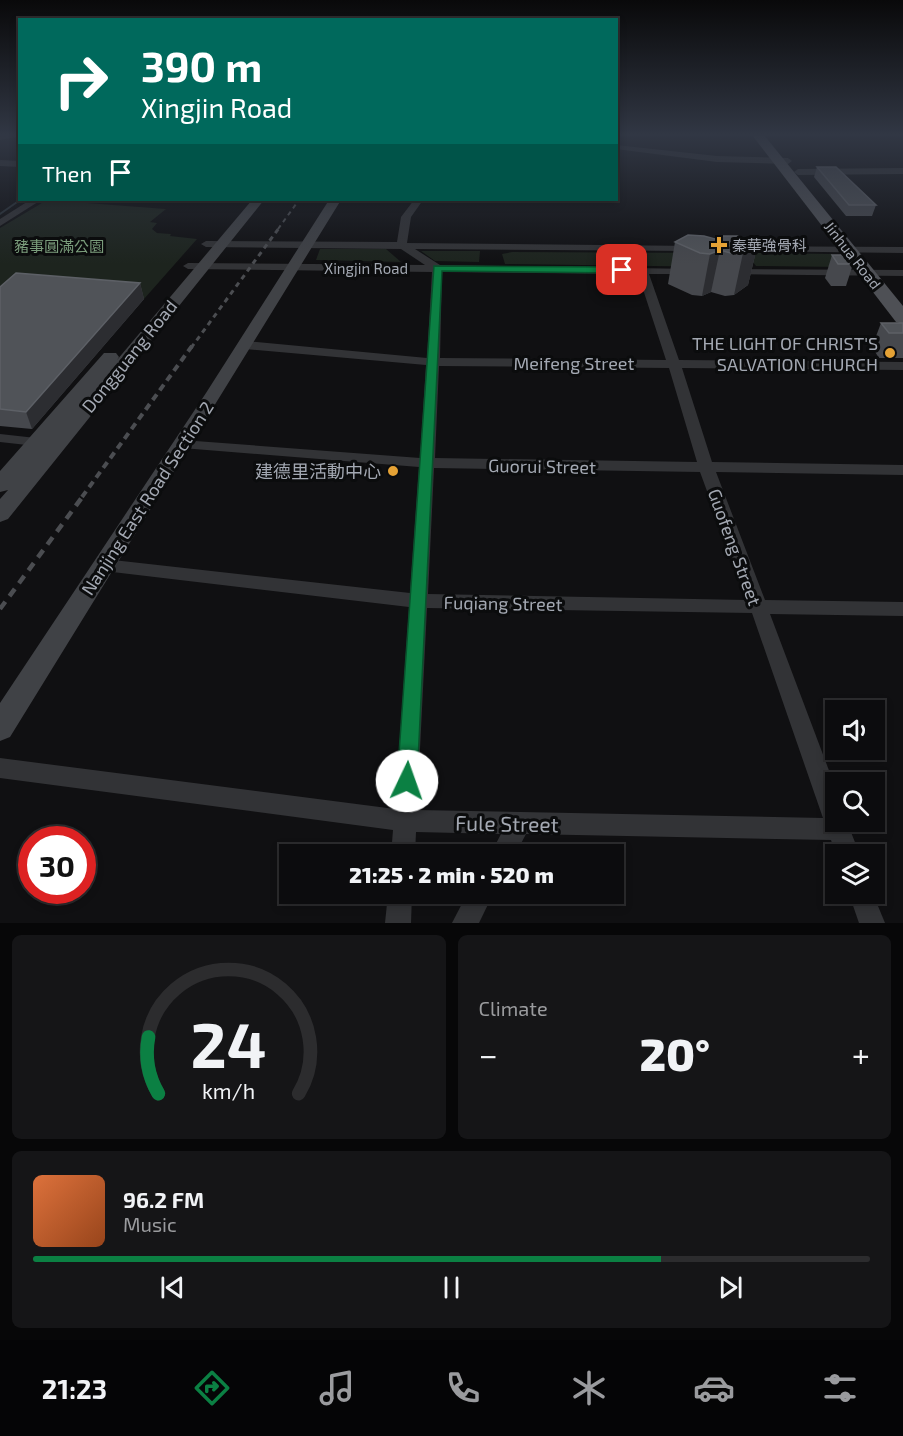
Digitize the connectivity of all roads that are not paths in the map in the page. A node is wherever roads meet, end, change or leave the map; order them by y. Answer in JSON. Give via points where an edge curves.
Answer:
{"nodes":[{"id":1,"x":798,"y":178,"type":"edge"},
{"id":2,"x":798,"y":178,"type":"edge"},
{"id":3,"x":34,"y":201,"type":"edge"},
{"id":4,"x":244,"y":201,"type":"edge"},
{"id":5,"x":257,"y":201,"type":"edge"},
{"id":6,"x":334,"y":201,"type":"edge"},
{"id":7,"x":417,"y":201,"type":"edge"},
{"id":8,"x":0,"y":223,"type":"edge"},
{"id":9,"x":214,"y":244,"type":"junction"},
{"id":10,"x":308,"y":244,"type":"junction"},
{"id":11,"x":402,"y":245,"type":"junction"},
{"id":12,"x":496,"y":246,"type":"junction"},
{"id":13,"x":703,"y":248,"type":"edge"},
{"id":14,"x":854,"y":249,"type":"junction"},
{"id":15,"x":903,"y":250,"type":"edge"},
{"id":16,"x":195,"y":266,"type":"junction"},
{"id":17,"x":293,"y":267,"type":"junction"},
{"id":18,"x":437,"y":268,"type":"junction"},
{"id":19,"x":497,"y":269,"type":"junction"},
{"id":20,"x":642,"y":270,"type":"junction"},
{"id":21,"x":702,"y":271,"type":"edge"},
{"id":22,"x":714,"y":271,"type":"edge"},
{"id":23,"x":750,"y":272,"type":"junction"},
{"id":24,"x":872,"y":273,"type":"junction"},
{"id":25,"x":903,"y":273,"type":"edge"},
{"id":26,"x":903,"y":302,"type":"edge"},
{"id":27,"x":903,"y":318,"type":"edge"},
{"id":28,"x":245,"y":345,"type":"junction"},
{"id":29,"x":433,"y":362,"type":"junction"},
{"id":30,"x":673,"y":363,"type":"junction"},
{"id":31,"x":903,"y":366,"type":"edge"},
{"id":32,"x":0,"y":438,"type":"edge"},
{"id":33,"x":47,"y":443,"type":"junction"},
{"id":34,"x":182,"y":444,"type":"junction"},
{"id":35,"x":426,"y":463,"type":"junction"},
{"id":36,"x":706,"y":467,"type":"junction"},
{"id":37,"x":903,"y":470,"type":"edge"},
{"id":38,"x":0,"y":485,"type":"edge"},
{"id":39,"x":0,"y":514,"type":"edge"},
{"id":40,"x":104,"y":565,"type":"junction"},
{"id":41,"x":417,"y":601,"type":"junction"},
{"id":42,"x":758,"y":607,"type":"junction"},
{"id":43,"x":903,"y":609,"type":"edge"},
{"id":44,"x":0,"y":728,"type":"edge"},
{"id":45,"x":0,"y":768,"type":"edge"},
{"id":46,"x":825,"y":791,"type":"edge"},
{"id":47,"x":405,"y":821,"type":"junction"},
{"id":48,"x":520,"y":823,"type":"junction"},
{"id":49,"x":825,"y":824,"type":"edge"},
{"id":50,"x":404,"y":844,"type":"edge"},
{"id":51,"x":508,"y":844,"type":"edge"},
{"id":52,"x":399,"y":904,"type":"edge"},
{"id":53,"x":475,"y":904,"type":"edge"},
{"id":54,"x":865,"y":904,"type":"edge"},
{"id":55,"x":398,"y":923,"type":"edge"},
{"id":56,"x":465,"y":923,"type":"edge"},
{"id":57,"x":872,"y":923,"type":"edge"}],
"edges":[{"from":1,"to":14,"type":"main road","name":"Jinhua Road"},
{"from":2,"to":14,"type":"main road","name":"Jinhua Road"},
{"from":3,"to":8,"type":"street"},
{"from":4,"to":9,"type":"street","name":"Dongguang Road"},
{"from":5,"to":9,"type":"street","name":"Dongguang Road"},
{"from":6,"to":10,"type":"street","name":"Nanjing East Road Section 2"},
{"from":7,"to":11,"type":"street","via":[[406,217]]},
{"from":9,"to":10,"type":"street","name":"Xingjin Road"},
{"from":9,"to":16,"type":"street","name":"Dongguang Road"},
{"from":10,"to":11,"type":"street","name":"Xingjin Road"},
{"from":10,"to":17,"type":"street","name":"Nanjing East Road Section 2"},
{"from":11,"to":12,"type":"street","name":"Xingjin Road"},
{"from":11,"to":18,"type":"street"},
{"from":12,"to":13,"type":"street","name":"Xingjin Road"},
{"from":12,"to":19,"type":"street"},
{"from":14,"to":15,"type":"street"},
{"from":14,"to":23,"type":"street","via":[[732,249]]},
{"from":14,"to":24,"type":"main road","name":"Jinhua Road"},
{"from":16,"to":17,"type":"street","name":"Xingjin Road"},
{"from":16,"to":33,"type":"street","name":"Dongguang Road"},
{"from":17,"to":18,"type":"street","name":"Xingjin Road"},
{"from":17,"to":28,"type":"street","name":"Nanjing East Road Section 2"},
{"from":18,"to":19,"type":"street","name":"Xingjin Road"},
{"from":18,"to":29,"type":"street"},
{"from":19,"to":20,"type":"street","name":"Xingjin Road"},
{"from":20,"to":21,"type":"street","name":"Xingjin Road"},
{"from":20,"to":30,"type":"street","name":"Guofeng Street"},
{"from":22,"to":23,"type":"street"},
{"from":23,"to":24,"type":"street"},
{"from":24,"to":25,"type":"street"},
{"from":24,"to":26,"type":"main road","name":"Jinhua Road"},
{"from":24,"to":27,"type":"main road","name":"Jinhua Road"},
{"from":28,"to":29,"type":"street","name":"Meifeng Street"},
{"from":28,"to":34,"type":"street","name":"Nanjing East Road Section 2"},
{"from":29,"to":30,"type":"street","name":"Meifeng Street"},
{"from":29,"to":35,"type":"street"},
{"from":30,"to":31,"type":"street","name":"Meifeng Street"},
{"from":30,"to":36,"type":"street","name":"Guofeng Street"},
{"from":32,"to":33,"type":"street"},
{"from":33,"to":38,"type":"street","name":"Dongguang Road"},
{"from":33,"to":39,"type":"street","name":"Dongguang Road"},
{"from":34,"to":35,"type":"street","name":"Guorui Street"},
{"from":34,"to":40,"type":"street","name":"Nanjing East Road Section 2"},
{"from":35,"to":36,"type":"street","name":"Guorui Street"},
{"from":35,"to":41,"type":"street"},
{"from":36,"to":37,"type":"street","name":"Guorui Street"},
{"from":36,"to":42,"type":"street","name":"Guofeng Street"},
{"from":40,"to":41,"type":"street","name":"Fuqiang Street"},
{"from":40,"to":44,"type":"street","name":"Nanjing East Road Section 2"},
{"from":41,"to":42,"type":"street","name":"Fuqiang Street"},
{"from":41,"to":47,"type":"street"},
{"from":42,"to":43,"type":"street","name":"Fuqiang Street"},
{"from":42,"to":46,"type":"street","name":"Guofeng Street"},
{"from":45,"to":47,"type":"street","name":"Fule Street"},
{"from":47,"to":48,"type":"street","name":"Fule Street"},
{"from":47,"to":50,"type":"street"},
{"from":48,"to":49,"type":"street","name":"Fule Street"},
{"from":48,"to":51,"type":"street"},
{"from":52,"to":55,"type":"street"},
{"from":53,"to":56,"type":"street"},
{"from":54,"to":57,"type":"street"}]}
